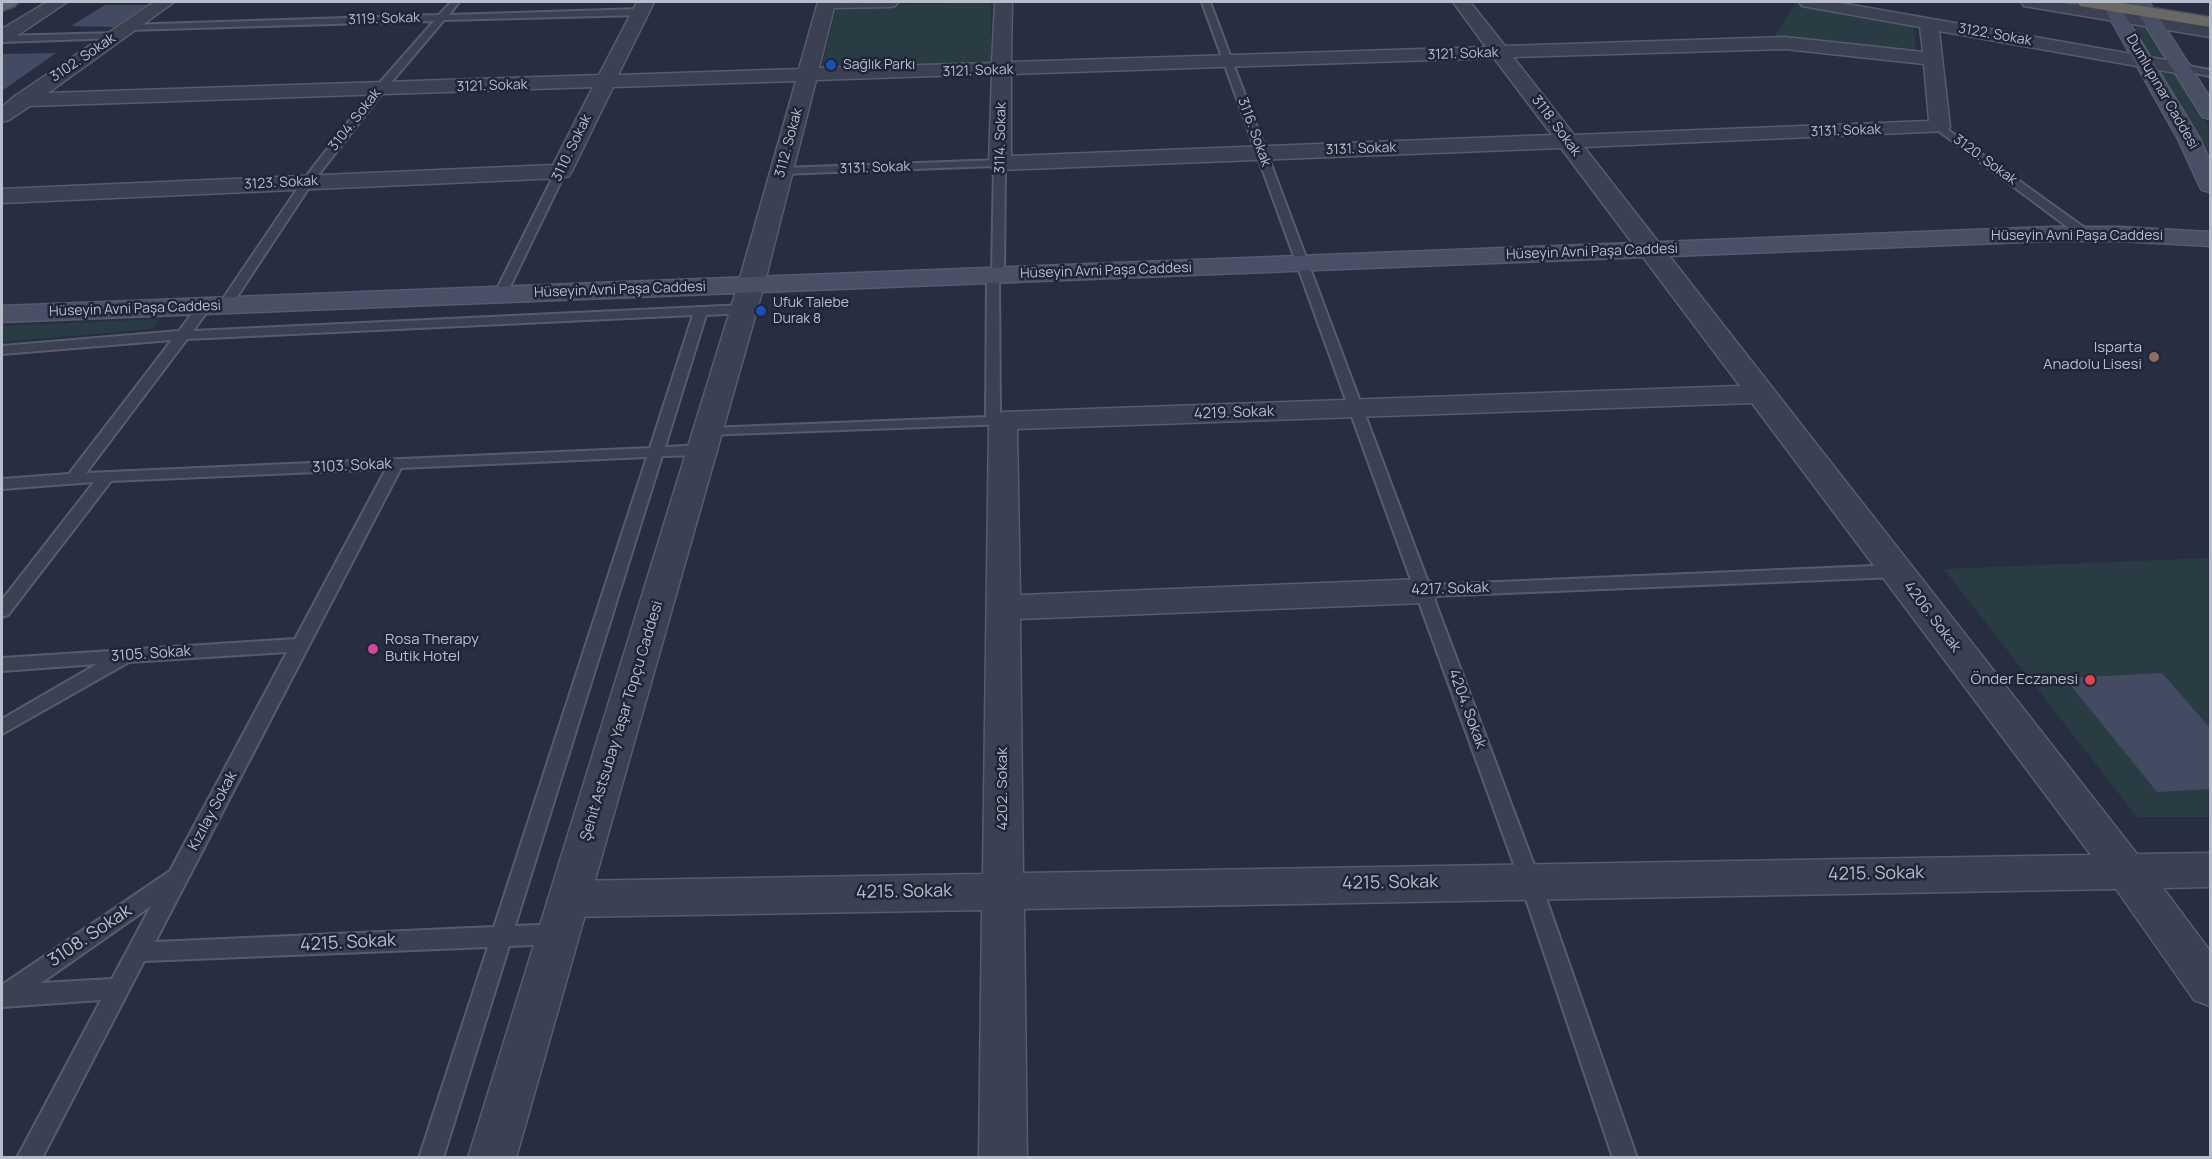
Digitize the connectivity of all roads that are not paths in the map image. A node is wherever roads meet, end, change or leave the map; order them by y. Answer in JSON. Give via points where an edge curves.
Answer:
{"nodes":[{"id":1,"x":9,"y":2,"type":"edge"},
{"id":2,"x":58,"y":2,"type":"edge"},
{"id":3,"x":165,"y":2,"type":"edge"},
{"id":4,"x":455,"y":2,"type":"edge"},
{"id":5,"x":827,"y":2,"type":"edge"},
{"id":6,"x":889,"y":2,"type":"edge"},
{"id":7,"x":1003,"y":2,"type":"edge"},
{"id":8,"x":1206,"y":2,"type":"edge"},
{"id":9,"x":1461,"y":2,"type":"edge"},
{"id":10,"x":1808,"y":2,"type":"edge"},
{"id":11,"x":2030,"y":2,"type":"edge"},
{"id":12,"x":2086,"y":2,"type":"edge"},
{"id":13,"x":2,"y":6,"type":"edge"},
{"id":14,"x":642,"y":7,"type":"edge"},
{"id":15,"x":2113,"y":8,"type":"edge"},
{"id":16,"x":2150,"y":9,"type":"edge"},
{"id":17,"x":2211,"y":10,"type":"edge"},
{"id":18,"x":441,"y":18,"type":"junction"},
{"id":19,"x":2211,"y":22,"type":"edge"},
{"id":20,"x":1929,"y":23,"type":"junction"},
{"id":21,"x":122,"y":31,"type":"junction"},
{"id":22,"x":2211,"y":32,"type":"edge"},
{"id":23,"x":2,"y":38,"type":"edge"},
{"id":24,"x":1500,"y":53,"type":"junction"},
{"id":25,"x":1932,"y":59,"type":"junction"},
{"id":26,"x":1228,"y":62,"type":"junction"},
{"id":27,"x":2144,"y":62,"type":"junction"},
{"id":28,"x":2182,"y":68,"type":"junction"},
{"id":29,"x":1002,"y":70,"type":"junction"},
{"id":30,"x":2211,"y":73,"type":"edge"},
{"id":31,"x":807,"y":77,"type":"junction"},
{"id":32,"x":604,"y":83,"type":"junction"},
{"id":33,"x":379,"y":90,"type":"junction"},
{"id":34,"x":22,"y":100,"type":"junction"},
{"id":35,"x":2211,"y":113,"type":"edge"},
{"id":36,"x":2,"y":116,"type":"edge"},
{"id":37,"x":1940,"y":127,"type":"junction"},
{"id":38,"x":1568,"y":141,"type":"junction"},
{"id":39,"x":1262,"y":153,"type":"junction"},
{"id":40,"x":1000,"y":163,"type":"junction"},
{"id":41,"x":561,"y":171,"type":"junction"},
{"id":42,"x":782,"y":171,"type":"junction"},
{"id":43,"x":308,"y":181,"type":"junction"},
{"id":44,"x":2211,"y":185,"type":"edge"},
{"id":45,"x":2,"y":196,"type":"edge"},
{"id":46,"x":2085,"y":234,"type":"junction"},
{"id":47,"x":2211,"y":239,"type":"edge"},
{"id":48,"x":1651,"y":250,"type":"junction"},
{"id":49,"x":1303,"y":263,"type":"junction"},
{"id":50,"x":996,"y":275,"type":"junction"},
{"id":51,"x":500,"y":295,"type":"junction"},
{"id":52,"x":748,"y":297,"type":"junction"},
{"id":53,"x":214,"y":306,"type":"junction"},
{"id":54,"x":701,"y":311,"type":"junction"},
{"id":55,"x":2,"y":314,"type":"edge"},
{"id":56,"x":183,"y":335,"type":"junction"},
{"id":57,"x":2,"y":350,"type":"edge"},
{"id":58,"x":1761,"y":394,"type":"junction"},
{"id":59,"x":1356,"y":408,"type":"junction"},
{"id":60,"x":998,"y":421,"type":"junction"},
{"id":61,"x":705,"y":441,"type":"junction"},
{"id":62,"x":657,"y":452,"type":"junction"},
{"id":63,"x":396,"y":464,"type":"junction"},
{"id":64,"x":106,"y":477,"type":"junction"},
{"id":65,"x":74,"y":478,"type":"junction"},
{"id":66,"x":2,"y":484,"type":"edge"},
{"id":67,"x":1897,"y":571,"type":"junction"},
{"id":68,"x":1423,"y":591,"type":"junction"},
{"id":69,"x":1003,"y":608,"type":"junction"},
{"id":70,"x":2,"y":611,"type":"edge"},
{"id":71,"x":300,"y":645,"type":"junction"},
{"id":72,"x":126,"y":656,"type":"junction"},
{"id":73,"x":2,"y":664,"type":"edge"},
{"id":74,"x":2,"y":727,"type":"edge"},
{"id":75,"x":2126,"y":870,"type":"junction"},
{"id":76,"x":2211,"y":870,"type":"edge"},
{"id":77,"x":179,"y":876,"type":"junction"},
{"id":78,"x":1530,"y":881,"type":"junction"},
{"id":79,"x":1003,"y":890,"type":"junction"},
{"id":80,"x":564,"y":916,"type":"junction"},
{"id":81,"x":502,"y":936,"type":"junction"},
{"id":82,"x":138,"y":952,"type":"junction"},
{"id":83,"x":2211,"y":986,"type":"edge"},
{"id":84,"x":118,"y":989,"type":"junction"},
{"id":85,"x":3,"y":996,"type":"edge"},
{"id":86,"x":29,"y":1158,"type":"edge"},
{"id":87,"x":431,"y":1158,"type":"edge"},
{"id":88,"x":492,"y":1158,"type":"edge"},
{"id":89,"x":1003,"y":1158,"type":"edge"},
{"id":90,"x":1625,"y":1158,"type":"edge"}],
"edges":[{"from":1,"to":13,"type":"main road"},
{"from":2,"to":23,"type":"street"},
{"from":3,"to":21,"type":"street","name":"3102. Sokak"},
{"from":4,"to":18,"type":"lane","name":"3104. Sokak"},
{"from":5,"to":6,"type":"street"},
{"from":5,"to":31,"type":"street","name":"3112. Sokak"},
{"from":7,"to":29,"type":"street","name":"3114. Sokak"},
{"from":8,"to":26,"type":"lane","name":"3116. Sokak"},
{"from":9,"to":24,"type":"street","name":"3118. Sokak"},
{"from":10,"to":20,"type":"street","name":"3122. Sokak"},
{"from":11,"to":15,"type":"street"},
{"from":12,"to":15,"type":"highway"},
{"from":14,"to":18,"type":"lane","name":"3119. Sokak"},
{"from":14,"to":32,"type":"street","name":"3110. Sokak"},
{"from":15,"to":16,"type":"street"},
{"from":15,"to":27,"type":"main road","name":"Dumlupınar Caddesi"},
{"from":16,"to":17,"type":"highway"},
{"from":16,"to":19,"type":"highway"},
{"from":16,"to":22,"type":"street"},
{"from":16,"to":28,"type":"main road","name":"Dumlupınar Caddesi"},
{"from":18,"to":21,"type":"lane","name":"3119. Sokak"},
{"from":18,"to":33,"type":"lane","name":"3104. Sokak"},
{"from":20,"to":25,"type":"street","name":"3120. Sokak"},
{"from":20,"to":27,"type":"street","name":"3122. Sokak"},
{"from":21,"to":23,"type":"lane","name":"3119. Sokak"},
{"from":21,"to":34,"type":"street","name":"3102. Sokak"},
{"from":24,"to":25,"type":"street","name":"3121. Sokak","via":[[1785,43]]},
{"from":24,"to":26,"type":"street","name":"3121. Sokak"},
{"from":24,"to":38,"type":"street","name":"3118. Sokak"},
{"from":25,"to":37,"type":"street","name":"3120. Sokak"},
{"from":26,"to":29,"type":"street","name":"3121. Sokak"},
{"from":26,"to":39,"type":"lane","name":"3116. Sokak"},
{"from":27,"to":28,"type":"street","name":"3122. Sokak"},
{"from":27,"to":44,"type":"main road","name":"Dumlupınar Caddesi","via":[[2198,154]]},
{"from":28,"to":30,"type":"lane"},
{"from":28,"to":35,"type":"main road","name":"Dumlupınar Caddesi"},
{"from":29,"to":31,"type":"street","name":"3121. Sokak"},
{"from":29,"to":40,"type":"street","name":"3114. Sokak"},
{"from":31,"to":32,"type":"street","name":"3121. Sokak"},
{"from":31,"to":42,"type":"street","name":"3112. Sokak"},
{"from":32,"to":33,"type":"street","name":"3121. Sokak"},
{"from":32,"to":41,"type":"street","name":"3110. Sokak"},
{"from":33,"to":34,"type":"street","name":"3121. Sokak"},
{"from":33,"to":43,"type":"lane","name":"3104. Sokak"},
{"from":34,"to":36,"type":"street","name":"3102. Sokak"},
{"from":37,"to":38,"type":"street","name":"3131. Sokak"},
{"from":37,"to":46,"type":"lane","name":"3120. Sokak"},
{"from":38,"to":39,"type":"street","name":"3131. Sokak"},
{"from":38,"to":48,"type":"street","name":"3118. Sokak"},
{"from":39,"to":40,"type":"street","name":"3131. Sokak"},
{"from":39,"to":49,"type":"lane","name":"3116. Sokak"},
{"from":40,"to":42,"type":"lane","name":"3131. Sokak"},
{"from":40,"to":50,"type":"lane","name":"3114. Sokak"},
{"from":41,"to":43,"type":"street","name":"3123. Sokak"},
{"from":41,"to":51,"type":"lane","name":"3110. Sokak"},
{"from":42,"to":52,"type":"street","name":"3112. Sokak"},
{"from":43,"to":45,"type":"street","name":"3123. Sokak"},
{"from":43,"to":53,"type":"lane","name":"3104. Sokak"},
{"from":46,"to":47,"type":"main road","name":"Hüseyin Avni Paşa Caddesi"},
{"from":46,"to":48,"type":"main road","name":"Hüseyin Avni Paşa Caddesi"},
{"from":48,"to":49,"type":"main road","name":"Hüseyin Avni Paşa Caddesi"},
{"from":48,"to":58,"type":"street","name":"4206. Sokak"},
{"from":49,"to":50,"type":"main road","name":"Hüseyin Avni Paşa Caddesi"},
{"from":49,"to":59,"type":"lane","name":"4204. Sokak"},
{"from":50,"to":52,"type":"main road","name":"Hüseyin Avni Paşa Caddesi"},
{"from":50,"to":60,"type":"lane","name":"4202. Sokak"},
{"from":51,"to":52,"type":"main road","name":"Hüseyin Avni Paşa Caddesi"},
{"from":51,"to":53,"type":"main road","name":"Hüseyin Avni Paşa Caddesi"},
{"from":52,"to":54,"type":"lane"},
{"from":52,"to":61,"type":"street","name":"Şehit Astsubay Yaşar Topçu Caddesi"},
{"from":53,"to":55,"type":"main road","name":"Hüseyin Avni Paşa Caddesi"},
{"from":53,"to":56,"type":"lane","name":"3104. Sokak"},
{"from":54,"to":56,"type":"lane"},
{"from":54,"to":62,"type":"lane"},
{"from":56,"to":57,"type":"lane"},
{"from":56,"to":65,"type":"lane","name":"3104. Sokak"},
{"from":58,"to":59,"type":"street","name":"4219. Sokak"},
{"from":58,"to":67,"type":"street","name":"4206. Sokak"},
{"from":59,"to":60,"type":"street","name":"4219. Sokak"},
{"from":59,"to":68,"type":"lane","name":"4204. Sokak"},
{"from":60,"to":61,"type":"lane","name":"4219. Sokak"},
{"from":60,"to":69,"type":"street","name":"4202. Sokak"},
{"from":61,"to":62,"type":"lane","name":"3103. Sokak"},
{"from":61,"to":80,"type":"street","name":"Şehit Astsubay Yaşar Topçu Caddesi"},
{"from":62,"to":63,"type":"lane","name":"3103. Sokak"},
{"from":62,"to":81,"type":"lane"},
{"from":63,"to":64,"type":"lane","name":"3103. Sokak"},
{"from":63,"to":71,"type":"lane","name":"Kızılay Sokak"},
{"from":64,"to":65,"type":"lane","name":"3103. Sokak"},
{"from":64,"to":70,"type":"lane"},
{"from":65,"to":66,"type":"lane","name":"3103. Sokak"},
{"from":67,"to":68,"type":"lane","name":"4217. Sokak"},
{"from":67,"to":75,"type":"street","name":"4206. Sokak"},
{"from":68,"to":69,"type":"street","name":"4217. Sokak"},
{"from":68,"to":78,"type":"lane","name":"4204. Sokak"},
{"from":69,"to":79,"type":"street","name":"4202. Sokak"},
{"from":71,"to":72,"type":"lane","name":"3105. Sokak"},
{"from":71,"to":77,"type":"lane","name":"Kızılay Sokak"},
{"from":72,"to":73,"type":"lane","name":"3105. Sokak"},
{"from":72,"to":74,"type":"lane"},
{"from":75,"to":76,"type":"street","name":"4215. Sokak"},
{"from":75,"to":78,"type":"street","name":"4215. Sokak"},
{"from":75,"to":83,"type":"street","name":"4206. Sokak"},
{"from":77,"to":82,"type":"lane","name":"Kızılay Sokak"},
{"from":77,"to":85,"type":"lane","name":"3108. Sokak"},
{"from":78,"to":79,"type":"street","name":"4215. Sokak"},
{"from":78,"to":90,"type":"lane","name":"4204. Sokak"},
{"from":79,"to":80,"type":"street","name":"4215. Sokak"},
{"from":79,"to":89,"type":"street","name":"4202. Sokak"},
{"from":80,"to":81,"type":"lane","name":"4215. Sokak"},
{"from":80,"to":88,"type":"street","name":"Şehit Astsubay Yaşar Topçu Caddesi"},
{"from":81,"to":82,"type":"lane","name":"4215. Sokak"},
{"from":81,"to":87,"type":"lane"},
{"from":82,"to":84,"type":"lane","name":"Kızılay Sokak"},
{"from":84,"to":85,"type":"lane"},
{"from":84,"to":86,"type":"lane","name":"Kızılay Sokak"}]}
